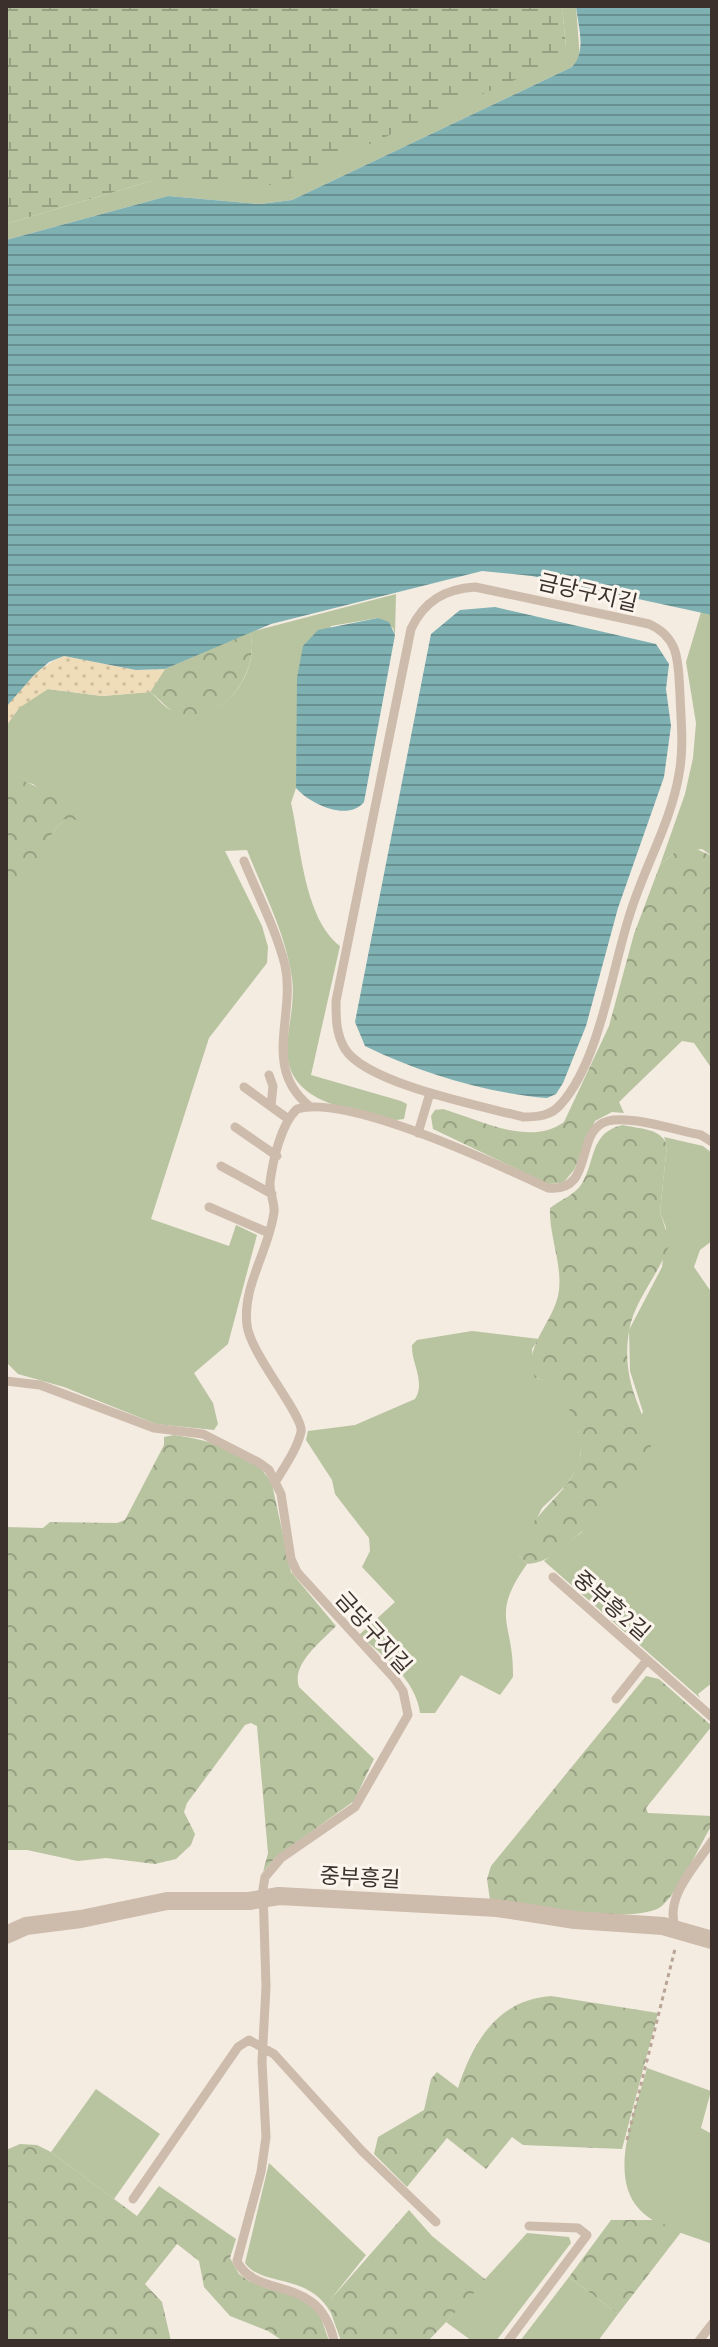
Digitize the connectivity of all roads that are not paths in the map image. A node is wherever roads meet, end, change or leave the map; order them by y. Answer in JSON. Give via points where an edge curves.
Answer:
{"nodes":[{"id":1,"x":244,"y":861,"type":"dead end"},
{"id":2,"x":269,"y":1075,"type":"dead end"},
{"id":3,"x":244,"y":1087,"type":"dead end"},
{"id":4,"x":430,"y":1093,"type":"junction"},
{"id":5,"x":308,"y":1105,"type":"junction"},
{"id":6,"x":271,"y":1106,"type":"junction"},
{"id":7,"x":287,"y":1118,"type":"junction"},
{"id":8,"x":235,"y":1127,"type":"dead end"},
{"id":9,"x":418,"y":1133,"type":"junction"},
{"id":10,"x":712,"y":1142,"type":"edge"},
{"id":11,"x":277,"y":1156,"type":"junction"},
{"id":12,"x":221,"y":1166,"type":"dead end"},
{"id":13,"x":272,"y":1194,"type":"junction"},
{"id":14,"x":209,"y":1207,"type":"dead end"},
{"id":15,"x":269,"y":1233,"type":"junction"},
{"id":16,"x":6,"y":1381,"type":"edge"},
{"id":17,"x":276,"y":1481,"type":"junction"},
{"id":18,"x":553,"y":1577,"type":"dead end"},
{"id":19,"x":647,"y":1660,"type":"junction"},
{"id":20,"x":616,"y":1699,"type":"dead end"},
{"id":21,"x":712,"y":1717,"type":"edge"},
{"id":22,"x":712,"y":1841,"type":"edge"},
{"id":23,"x":264,"y":1899,"type":"junction"},
{"id":24,"x":676,"y":1930,"type":"junction"},
{"id":25,"x":6,"y":1935,"type":"edge"},
{"id":26,"x":712,"y":1940,"type":"edge"},
{"id":27,"x":262,"y":2045,"type":"junction"},
{"id":28,"x":133,"y":2199,"type":"dead end"},
{"id":29,"x":436,"y":2222,"type":"dead end"},
{"id":30,"x":529,"y":2226,"type":"dead end"},
{"id":31,"x":712,"y":2324,"type":"edge"},
{"id":32,"x":334,"y":2341,"type":"edge"},
{"id":33,"x":508,"y":2341,"type":"edge"},
{"id":34,"x":699,"y":2341,"type":"edge"}],
"edges":[{"from":1,"to":5,"type":"lane","via":[[285,966],[285,1073]]},
{"from":2,"to":6,"type":"lane"},
{"from":3,"to":6,"type":"lane"},
{"from":4,"to":4,"type":"lane","name":"금당구지길","via":[[366,1068],[347,1051],[336,1029],[336,1001],[415,620],[434,598],[475,587],[661,630],[677,652],[679,667],[679,774],[629,916],[609,997],[574,1085],[554,1112],[538,1117]]},
{"from":4,"to":9,"type":"lane"},
{"from":5,"to":7,"type":"lane"},
{"from":5,"to":9,"type":"lane"},
{"from":6,"to":7,"type":"lane"},
{"from":7,"to":11,"type":"lane"},
{"from":8,"to":11,"type":"lane"},
{"from":9,"to":10,"type":"lane","via":[[561,1189],[572,1183],[595,1129],[606,1121],[701,1135]]},
{"from":11,"to":13,"type":"lane"},
{"from":12,"to":13,"type":"lane"},
{"from":13,"to":15,"type":"lane"},
{"from":14,"to":15,"type":"lane"},
{"from":15,"to":17,"type":"lane","via":[[246,1303],[247,1327],[302,1430]]},
{"from":16,"to":17,"type":"lane","via":[[40,1385],[154,1428],[203,1434],[258,1462]]},
{"from":17,"to":23,"type":"lane","name":"금당구지길","via":[[297,1572],[394,1678],[408,1715],[363,1797],[341,1819],[272,1867],[265,1877]]},
{"from":18,"to":19,"type":"lane","name":"중부흥2길"},
{"from":19,"to":20,"type":"lane","name":"중부흥2길"},
{"from":19,"to":21,"type":"lane","name":"중부흥2길"},
{"from":22,"to":24,"type":"lane","via":[[674,1899],[671,1916]]},
{"from":23,"to":24,"type":"street","name":"중부흥길","via":[[477,1906]]},
{"from":23,"to":25,"type":"street","name":"중부흥길","via":[[167,1901],[26,1926]]},
{"from":23,"to":27,"type":"lane","name":"금당구지길"},
{"from":24,"to":26,"type":"street","name":"중부흥길"},
{"from":27,"to":28,"type":"lane","via":[[249,2040],[238,2047]]},
{"from":27,"to":29,"type":"lane"},
{"from":27,"to":32,"type":"lane","name":"금당구지길","via":[[266,2137],[237,2261],[251,2276],[313,2302]]},
{"from":30,"to":33,"type":"lane","via":[[578,2228],[587,2235]]},
{"from":31,"to":34,"type":"lane"}]}
